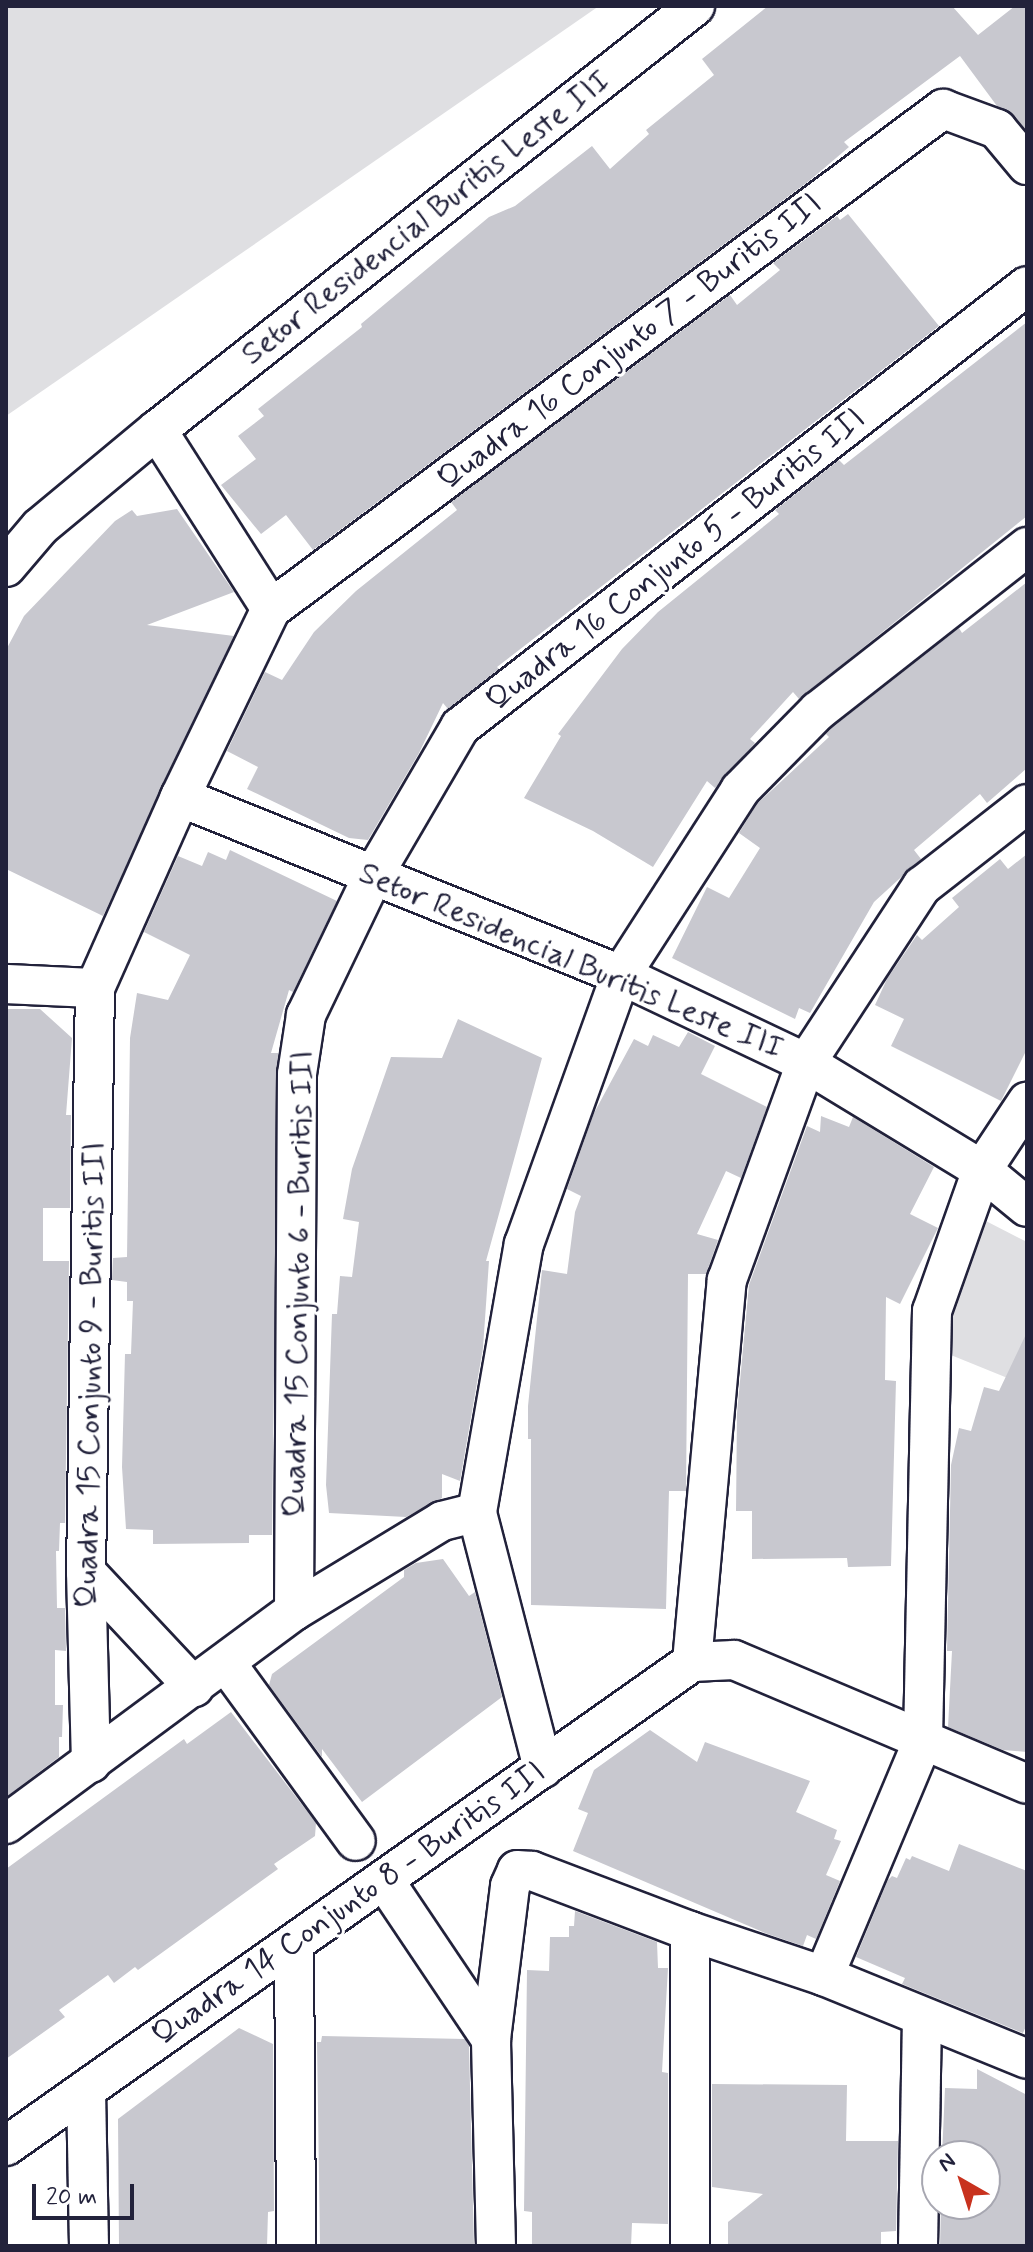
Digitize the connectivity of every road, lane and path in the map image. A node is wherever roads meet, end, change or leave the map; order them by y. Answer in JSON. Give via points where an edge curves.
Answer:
{"nodes":[{"id":1,"x":695,"y":6,"type":"edge"},
{"id":2,"x":1027,"y":165,"type":"edge"},
{"id":3,"x":1027,"y":286,"type":"edge"},
{"id":4,"x":157,"y":430,"type":"junction"},
{"id":5,"x":1027,"y":547,"type":"edge"},
{"id":6,"x":6,"y":567,"type":"edge"},
{"id":7,"x":271,"y":609,"type":"junction"},
{"id":8,"x":180,"y":797,"type":"junction"},
{"id":9,"x":1027,"y":804,"type":"edge"},
{"id":10,"x":373,"y":876,"type":"junction"},
{"id":11,"x":621,"y":975,"type":"junction"},
{"id":12,"x":6,"y":984,"type":"edge"},
{"id":13,"x":95,"y":988,"type":"junction"},
{"id":14,"x":806,"y":1063,"type":"junction"},
{"id":15,"x":1027,"y":1102,"type":"edge"},
{"id":16,"x":982,"y":1170,"type":"junction"},
{"id":17,"x":1027,"y":1207,"type":"edge"},
{"id":18,"x":477,"y":1512,"type":"junction"},
{"id":19,"x":86,"y":1572,"type":"junction"},
{"id":20,"x":294,"y":1611,"type":"junction"},
{"id":21,"x":692,"y":1662,"type":"junction"},
{"id":22,"x":226,"y":1663,"type":"junction"},
{"id":23,"x":194,"y":1687,"type":"junction"},
{"id":24,"x":923,"y":1740,"type":"junction"},
{"id":25,"x":91,"y":1763,"type":"junction"},
{"id":26,"x":543,"y":1768,"type":"junction"},
{"id":27,"x":1026,"y":1783,"type":"edge"},
{"id":28,"x":6,"y":1824,"type":"edge"},
{"id":29,"x":356,"y":1841,"type":"dead end"},
{"id":30,"x":384,"y":1880,"type":"junction"},
{"id":31,"x":690,"y":1931,"type":"junction"},
{"id":32,"x":294,"y":1944,"type":"junction"},
{"id":33,"x":824,"y":1976,"type":"junction"},
{"id":34,"x":922,"y":2019,"type":"junction"},
{"id":35,"x":491,"y":2039,"type":"junction"},
{"id":36,"x":1027,"y":2059,"type":"edge"},
{"id":37,"x":86,"y":2090,"type":"junction"},
{"id":38,"x":6,"y":2146,"type":"edge"},
{"id":39,"x":89,"y":2246,"type":"edge"},
{"id":40,"x":296,"y":2246,"type":"edge"},
{"id":41,"x":496,"y":2246,"type":"edge"},
{"id":42,"x":690,"y":2246,"type":"edge"},
{"id":43,"x":918,"y":2246,"type":"edge"}],
"edges":[{"from":1,"to":4,"type":"street","name":"Setor Residencial Buritis Leste III"},
{"from":2,"to":7,"type":"street","name":"Quadra 16 Conjunto 7 - Buritis III","via":[[997,129],[943,109]]},
{"from":3,"to":10,"type":"street","name":"Quadra 16 Conjunto 5 - Buritis III","via":[[460,727]]},
{"from":4,"to":6,"type":"street","name":"Setor Residencial Buritis Leste III","via":[[40,527]]},
{"from":4,"to":7,"type":"street"},
{"from":5,"to":11,"type":"street","via":[[818,711],[740,790]]},
{"from":7,"to":8,"type":"street"},
{"from":8,"to":10,"type":"street","name":"Setor Residencial Buritis Leste III"},
{"from":8,"to":13,"type":"street"},
{"from":9,"to":14,"type":"street","via":[[922,886]]},
{"from":10,"to":11,"type":"street","name":"Setor Residencial Buritis Leste III"},
{"from":10,"to":20,"type":"street","name":"Quadra 15 Conjunto 6 - Buritis III","via":[[306,1015],[297,1074]]},
{"from":11,"to":14,"type":"street","name":"Setor Residencial Buritis Leste III"},
{"from":11,"to":18,"type":"street","via":[[524,1244]]},
{"from":12,"to":13,"type":"street"},
{"from":13,"to":19,"type":"street","name":"Quadra 15 Conjunto 9 - Buritis III"},
{"from":14,"to":16,"type":"street","name":"Setor Residencial Buritis Leste III"},
{"from":14,"to":21,"type":"street","via":[[727,1280]]},
{"from":15,"to":16,"type":"street"},
{"from":16,"to":17,"type":"street","name":"Setor Residencial Buritis Leste III"},
{"from":16,"to":24,"type":"street","via":[[932,1311]]},
{"from":18,"to":20,"type":"street","via":[[442,1521]]},
{"from":18,"to":26,"type":"street"},
{"from":19,"to":23,"type":"street"},
{"from":19,"to":25,"type":"street","name":"Quadra 15 Conjunto 9 - Buritis III"},
{"from":20,"to":22,"type":"street"},
{"from":21,"to":24,"type":"street","via":[[734,1660]]},
{"from":21,"to":26,"type":"street","name":"Quadra 14 Conjunto 8 - Buritis III"},
{"from":22,"to":23,"type":"street"},
{"from":22,"to":29,"type":"street"},
{"from":23,"to":25,"type":"street"},
{"from":24,"to":27,"type":"street"},
{"from":24,"to":33,"type":"street"},
{"from":25,"to":28,"type":"street"},
{"from":26,"to":30,"type":"street","name":"Quadra 14 Conjunto 8 - Buritis III"},
{"from":30,"to":32,"type":"street","name":"Quadra 14 Conjunto 8 - Buritis III"},
{"from":30,"to":35,"type":"street"},
{"from":31,"to":33,"type":"street"},
{"from":31,"to":35,"type":"street","via":[[532,1871],[517,1870],[510,1886]]},
{"from":31,"to":42,"type":"street"},
{"from":32,"to":37,"type":"street","name":"Quadra 14 Conjunto 8 - Buritis III"},
{"from":32,"to":40,"type":"street"},
{"from":33,"to":34,"type":"street"},
{"from":34,"to":36,"type":"street"},
{"from":34,"to":43,"type":"street"},
{"from":35,"to":41,"type":"street"},
{"from":37,"to":38,"type":"street","name":"Quadra 14 Conjunto 8 - Buritis III"},
{"from":37,"to":39,"type":"street"}]}
